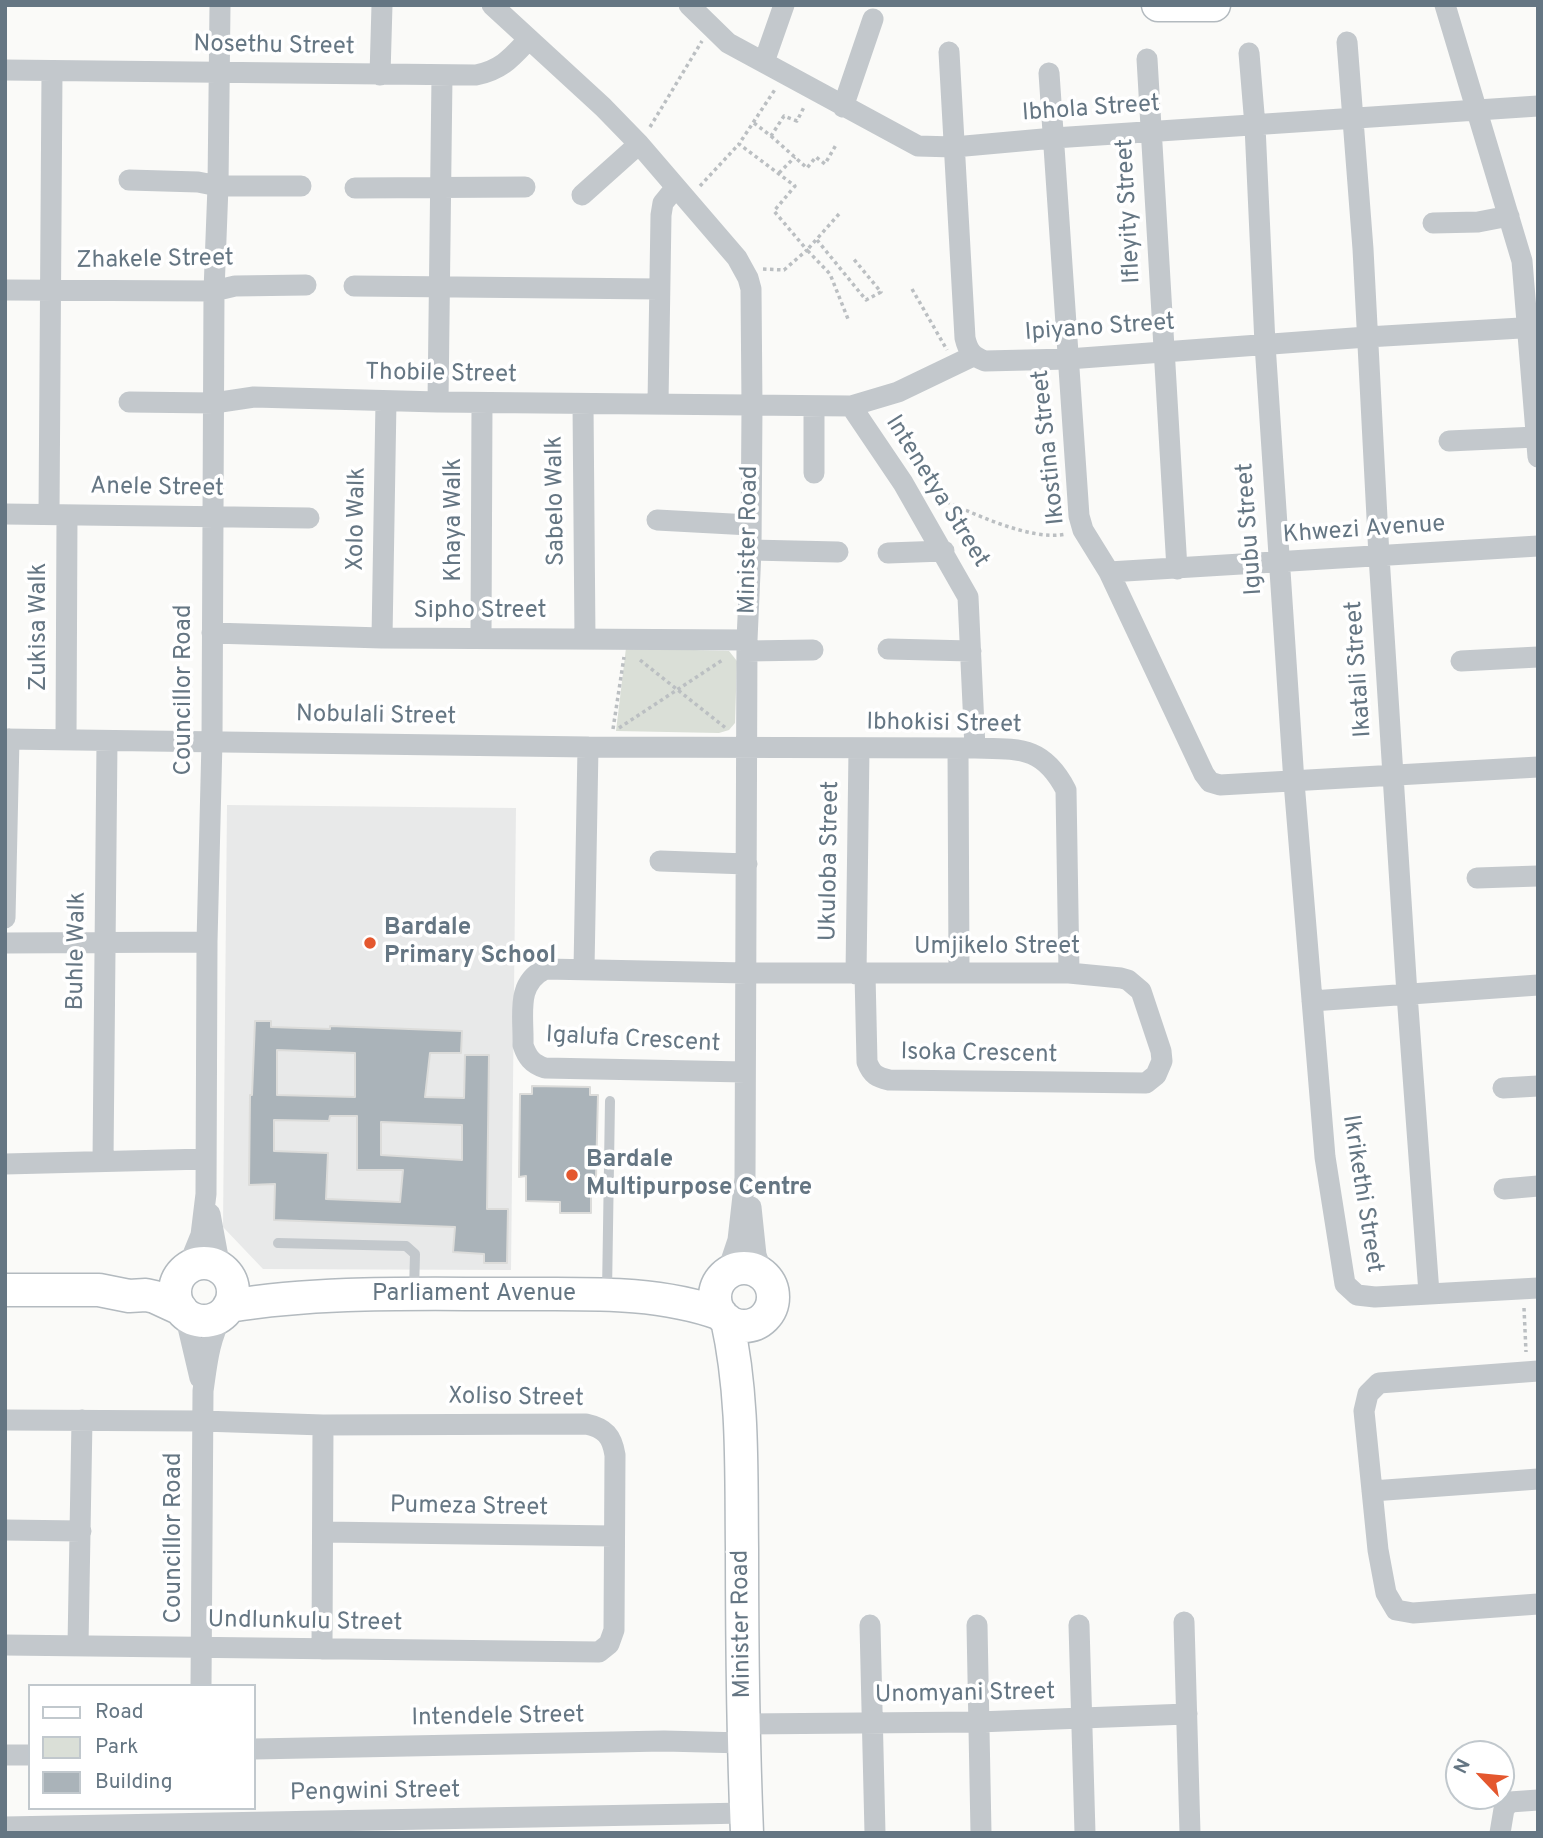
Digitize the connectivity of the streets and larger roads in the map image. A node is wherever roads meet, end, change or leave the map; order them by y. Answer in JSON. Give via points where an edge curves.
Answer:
{"nodes":[{"id":1,"x":220,"y":5,"type":"edge"},
{"id":2,"x":383,"y":5,"type":"edge"},
{"id":3,"x":492,"y":5,"type":"edge"},
{"id":4,"x":689,"y":5,"type":"edge"},
{"id":5,"x":784,"y":5,"type":"edge"},
{"id":6,"x":1158,"y":5,"type":"edge"},
{"id":7,"x":1214,"y":5,"type":"edge"},
{"id":8,"x":1446,"y":5,"type":"edge"},
{"id":9,"x":873,"y":19,"type":"dead end"},
{"id":10,"x":529,"y":39,"type":"junction"},
{"id":11,"x":1347,"y":42,"type":"dead end"},
{"id":12,"x":949,"y":52,"type":"dead end"},
{"id":13,"x":1248,"y":53,"type":"dead end"},
{"id":14,"x":1147,"y":59,"type":"dead end"},
{"id":15,"x":764,"y":62,"type":"junction"},
{"id":16,"x":5,"y":70,"type":"edge"},
{"id":17,"x":220,"y":71,"type":"junction"},
{"id":18,"x":52,"y":72,"type":"junction"},
{"id":19,"x":1049,"y":74,"type":"dead end"},
{"id":20,"x":380,"y":75,"type":"junction"},
{"id":21,"x":442,"y":76,"type":"junction"},
{"id":22,"x":1538,"y":106,"type":"edge"},
{"id":23,"x":843,"y":107,"type":"junction"},
{"id":24,"x":1478,"y":112,"type":"junction"},
{"id":25,"x":1352,"y":118,"type":"junction"},
{"id":26,"x":1255,"y":126,"type":"junction"},
{"id":27,"x":1152,"y":133,"type":"junction"},
{"id":28,"x":1054,"y":138,"type":"junction"},
{"id":29,"x":639,"y":144,"type":"junction"},
{"id":30,"x":954,"y":147,"type":"junction"},
{"id":31,"x":129,"y":180,"type":"dead end"},
{"id":32,"x":301,"y":186,"type":"dead end"},
{"id":33,"x":218,"y":187,"type":"junction"},
{"id":34,"x":525,"y":187,"type":"dead end"},
{"id":35,"x":355,"y":188,"type":"dead end"},
{"id":36,"x":440,"y":188,"type":"junction"},
{"id":37,"x":682,"y":193,"type":"junction"},
{"id":38,"x":582,"y":195,"type":"dead end"},
{"id":39,"x":1509,"y":216,"type":"junction"},
{"id":40,"x":1433,"y":223,"type":"dead end"},
{"id":41,"x":306,"y":285,"type":"dead end"},
{"id":42,"x":354,"y":286,"type":"dead end"},
{"id":43,"x":439,"y":287,"type":"junction"},
{"id":44,"x":659,"y":289,"type":"junction"},
{"id":45,"x":5,"y":290,"type":"edge"},
{"id":46,"x":50,"y":290,"type":"junction"},
{"id":47,"x":214,"y":291,"type":"junction"},
{"id":48,"x":1532,"y":328,"type":"edge"},
{"id":49,"x":1367,"y":337,"type":"junction"},
{"id":50,"x":1265,"y":344,"type":"junction"},
{"id":51,"x":1163,"y":351,"type":"junction"},
{"id":52,"x":1068,"y":359,"type":"junction"},
{"id":53,"x":964,"y":360,"type":"junction"},
{"id":54,"x":386,"y":401,"type":"junction"},
{"id":55,"x":129,"y":402,"type":"dead end"},
{"id":56,"x":438,"y":402,"type":"junction"},
{"id":57,"x":214,"y":403,"type":"junction"},
{"id":58,"x":482,"y":403,"type":"junction"},
{"id":59,"x":583,"y":404,"type":"junction"},
{"id":60,"x":658,"y":404,"type":"junction"},
{"id":61,"x":752,"y":406,"type":"junction"},
{"id":62,"x":814,"y":406,"type":"junction"},
{"id":63,"x":851,"y":406,"type":"junction"},
{"id":64,"x":1448,"y":441,"type":"dead end"},
{"id":65,"x":1537,"y":447,"type":"edge"},
{"id":66,"x":814,"y":473,"type":"dead end"},
{"id":67,"x":5,"y":514,"type":"edge"},
{"id":68,"x":58,"y":514,"type":"junction"},
{"id":69,"x":211,"y":516,"type":"junction"},
{"id":70,"x":309,"y":518,"type":"dead end"},
{"id":71,"x":657,"y":520,"type":"dead end"},
{"id":72,"x":750,"y":525,"type":"junction"},
{"id":73,"x":1538,"y":546,"type":"edge"},
{"id":74,"x":751,"y":550,"type":"junction"},
{"id":75,"x":944,"y":551,"type":"junction"},
{"id":76,"x":838,"y":552,"type":"dead end"},
{"id":77,"x":888,"y":553,"type":"dead end"},
{"id":78,"x":1379,"y":556,"type":"junction"},
{"id":79,"x":1279,"y":563,"type":"junction"},
{"id":80,"x":1177,"y":569,"type":"junction"},
{"id":81,"x":1109,"y":572,"type":"junction"},
{"id":82,"x":212,"y":633,"type":"junction"},
{"id":83,"x":382,"y":638,"type":"junction"},
{"id":84,"x":481,"y":638,"type":"junction"},
{"id":85,"x":585,"y":639,"type":"junction"},
{"id":86,"x":747,"y":645,"type":"junction"},
{"id":87,"x":888,"y":649,"type":"dead end"},
{"id":88,"x":813,"y":650,"type":"dead end"},
{"id":89,"x":971,"y":651,"type":"junction"},
{"id":90,"x":1538,"y":657,"type":"edge"},
{"id":91,"x":1461,"y":661,"type":"dead end"},
{"id":92,"x":7,"y":739,"type":"edge"},
{"id":93,"x":66,"y":740,"type":"junction"},
{"id":94,"x":107,"y":741,"type":"junction"},
{"id":95,"x":212,"y":741,"type":"junction"},
{"id":96,"x":588,"y":747,"type":"junction"},
{"id":97,"x":747,"y":747,"type":"junction"},
{"id":98,"x":966,"y":748,"type":"junction"},
{"id":99,"x":859,"y":749,"type":"junction"},
{"id":100,"x":1538,"y":766,"type":"edge"},
{"id":101,"x":1393,"y":776,"type":"junction"},
{"id":102,"x":1294,"y":782,"type":"junction"},
{"id":103,"x":660,"y":861,"type":"dead end"},
{"id":104,"x":747,"y":864,"type":"junction"},
{"id":105,"x":1538,"y":876,"type":"edge"},
{"id":106,"x":1477,"y":878,"type":"dead end"},
{"id":107,"x":5,"y":918,"type":"edge"},
{"id":108,"x":207,"y":942,"type":"junction"},
{"id":109,"x":5,"y":943,"type":"edge"},
{"id":110,"x":105,"y":943,"type":"junction"},
{"id":111,"x":584,"y":969,"type":"junction"},
{"id":112,"x":747,"y":973,"type":"junction"},
{"id":113,"x":959,"y":973,"type":"junction"},
{"id":114,"x":1069,"y":973,"type":"junction"},
{"id":115,"x":860,"y":974,"type":"junction"},
{"id":116,"x":1538,"y":985,"type":"edge"},
{"id":117,"x":1407,"y":994,"type":"junction"},
{"id":118,"x":1312,"y":1001,"type":"junction"},
{"id":119,"x":745,"y":1072,"type":"junction"},
{"id":120,"x":1146,"y":1083,"type":"joint"},
{"id":121,"x":1538,"y":1086,"type":"edge"},
{"id":122,"x":1503,"y":1088,"type":"dead end"},
{"id":123,"x":205,"y":1159,"type":"junction"},
{"id":124,"x":103,"y":1161,"type":"junction"},
{"id":125,"x":5,"y":1164,"type":"edge"},
{"id":126,"x":746,"y":1178,"type":"junction"},
{"id":127,"x":1538,"y":1186,"type":"edge"},
{"id":128,"x":1504,"y":1189,"type":"dead end"},
{"id":129,"x":206,"y":1194,"type":"junction"},
{"id":130,"x":185,"y":1270,"type":"junction"},
{"id":131,"x":763,"y":1275,"type":"junction"},
{"id":132,"x":724,"y":1276,"type":"junction"},
{"id":133,"x":1530,"y":1288,"type":"edge"},
{"id":134,"x":5,"y":1290,"type":"edge"},
{"id":135,"x":99,"y":1290,"type":"junction"},
{"id":136,"x":225,"y":1291,"type":"junction"},
{"id":137,"x":1429,"y":1293,"type":"junction"},
{"id":138,"x":618,"y":1295,"type":"junction"},
{"id":139,"x":183,"y":1311,"type":"junction"},
{"id":140,"x":724,"y":1317,"type":"junction"},
{"id":141,"x":762,"y":1319,"type":"junction"},
{"id":142,"x":1532,"y":1372,"type":"edge"},
{"id":143,"x":203,"y":1391,"type":"junction"},
{"id":144,"x":741,"y":1416,"type":"junction"},
{"id":145,"x":5,"y":1420,"type":"edge"},
{"id":146,"x":82,"y":1420,"type":"junction"},
{"id":147,"x":202,"y":1421,"type":"junction"},
{"id":148,"x":323,"y":1425,"type":"junction"},
{"id":149,"x":1538,"y":1479,"type":"edge"},
{"id":150,"x":1372,"y":1490,"type":"junction"},
{"id":151,"x":5,"y":1530,"type":"edge"},
{"id":152,"x":81,"y":1531,"type":"junction"},
{"id":153,"x":324,"y":1532,"type":"junction"},
{"id":154,"x":614,"y":1536,"type":"junction"},
{"id":155,"x":1538,"y":1604,"type":"edge"},
{"id":156,"x":1184,"y":1622,"type":"dead end"},
{"id":157,"x":870,"y":1625,"type":"dead end"},
{"id":158,"x":977,"y":1625,"type":"dead end"},
{"id":159,"x":1079,"y":1626,"type":"dead end"},
{"id":160,"x":78,"y":1644,"type":"junction"},
{"id":161,"x":5,"y":1645,"type":"edge"},
{"id":162,"x":201,"y":1648,"type":"junction"},
{"id":163,"x":322,"y":1649,"type":"junction"},
{"id":164,"x":604,"y":1649,"type":"joint"},
{"id":165,"x":201,"y":1684,"type":"edge"},
{"id":166,"x":1187,"y":1714,"type":"junction"},
{"id":167,"x":1082,"y":1718,"type":"junction"},
{"id":168,"x":978,"y":1722,"type":"junction"},
{"id":169,"x":873,"y":1724,"type":"junction"},
{"id":170,"x":744,"y":1733,"type":"junction"},
{"id":171,"x":256,"y":1749,"type":"edge"},
{"id":172,"x":5,"y":1755,"type":"edge"},
{"id":173,"x":28,"y":1755,"type":"edge"},
{"id":174,"x":1538,"y":1800,"type":"edge"},
{"id":175,"x":202,"y":1821,"type":"edge"},
{"id":176,"x":747,"y":1823,"type":"edge"},
{"id":177,"x":5,"y":1827,"type":"edge"},
{"id":178,"x":875,"y":1833,"type":"edge"},
{"id":179,"x":981,"y":1833,"type":"edge"},
{"id":180,"x":1085,"y":1833,"type":"edge"},
{"id":181,"x":1190,"y":1833,"type":"edge"},
{"id":182,"x":1500,"y":1833,"type":"edge"}],
"edges":[{"from":1,"to":17,"type":"street","name":"Councillor Road"},
{"from":2,"to":20,"type":"street"},
{"from":3,"to":10,"type":"street","name":"Minister Road"},
{"from":4,"to":15,"type":"street","name":"Ibhola Street","via":[[728,43]]},
{"from":5,"to":15,"type":"street"},
{"from":6,"to":7,"type":"street"},
{"from":8,"to":24,"type":"street"},
{"from":9,"to":23,"type":"street"},
{"from":10,"to":21,"type":"street","name":"Nosethu Street","via":[[494,71]]},
{"from":10,"to":29,"type":"street","name":"Minister Road"},
{"from":11,"to":25,"type":"street","name":"Ikatali Street"},
{"from":12,"to":30,"type":"street"},
{"from":13,"to":26,"type":"street","name":"Igubu Street"},
{"from":14,"to":27,"type":"street","name":"Ifleyity Street"},
{"from":15,"to":23,"type":"street","name":"Ibhola Street"},
{"from":16,"to":18,"type":"street","name":"Nosethu Street"},
{"from":17,"to":18,"type":"street","name":"Nosethu Street"},
{"from":17,"to":20,"type":"street","name":"Nosethu Street"},
{"from":17,"to":33,"type":"street","name":"Councillor Road"},
{"from":18,"to":46,"type":"street","name":"Zukisa Walk"},
{"from":19,"to":28,"type":"street","name":"Ikostina Street"},
{"from":20,"to":21,"type":"street","name":"Nosethu Street"},
{"from":21,"to":36,"type":"street"},
{"from":22,"to":24,"type":"street","name":"Ibhola Street"},
{"from":23,"to":30,"type":"street","name":"Ibhola Street","via":[[913,144]]},
{"from":24,"to":25,"type":"street","name":"Ibhola Street"},
{"from":24,"to":39,"type":"street"},
{"from":25,"to":26,"type":"street","name":"Ibhola Street"},
{"from":25,"to":49,"type":"street","name":"Ikatali Street"},
{"from":26,"to":27,"type":"street","name":"Ibhola Street"},
{"from":26,"to":50,"type":"street","name":"Igubu Street"},
{"from":27,"to":28,"type":"street","name":"Ibhola Street"},
{"from":27,"to":51,"type":"street","name":"Ifleyity Street"},
{"from":28,"to":30,"type":"street","name":"Ibhola Street"},
{"from":28,"to":52,"type":"street","name":"Ikostina Street"},
{"from":29,"to":37,"type":"street","name":"Minister Road"},
{"from":29,"to":38,"type":"street"},
{"from":30,"to":53,"type":"street"},
{"from":31,"to":33,"type":"street"},
{"from":32,"to":33,"type":"street"},
{"from":33,"to":47,"type":"street","name":"Councillor Road"},
{"from":34,"to":36,"type":"street"},
{"from":35,"to":36,"type":"street"},
{"from":36,"to":43,"type":"street"},
{"from":37,"to":44,"type":"street","via":[[663,203]]},
{"from":37,"to":61,"type":"street","name":"Minister Road","via":[[743,268],[753,299]]},
{"from":39,"to":40,"type":"street"},
{"from":39,"to":48,"type":"street","via":[[1522,261]]},
{"from":41,"to":47,"type":"street","name":"Zhakele Street","via":[[235,286]]},
{"from":42,"to":43,"type":"street"},
{"from":43,"to":44,"type":"street"},
{"from":43,"to":56,"type":"street"},
{"from":44,"to":60,"type":"street"},
{"from":45,"to":46,"type":"street","name":"Zhakele Street"},
{"from":46,"to":47,"type":"street","name":"Zhakele Street"},
{"from":46,"to":68,"type":"street","name":"Zukisa Walk"},
{"from":47,"to":57,"type":"street","name":"Councillor Road"},
{"from":48,"to":49,"type":"street","name":"Ipiyano Street"},
{"from":48,"to":65,"type":"street"},
{"from":49,"to":50,"type":"street","name":"Ipiyano Street"},
{"from":49,"to":78,"type":"street","name":"Ikatali Street"},
{"from":50,"to":51,"type":"street","name":"Ipiyano Street"},
{"from":50,"to":79,"type":"street","name":"Igubu Street"},
{"from":51,"to":52,"type":"street","name":"Ipiyano Street"},
{"from":51,"to":80,"type":"street","name":"Ifleyity Street"},
{"from":52,"to":53,"type":"street","name":"Ipiyano Street"},
{"from":52,"to":81,"type":"street","name":"Ikostina Street","via":[[1083,530]]},
{"from":53,"to":63,"type":"street","via":[[898,392]]},
{"from":54,"to":56,"type":"street","name":"Thobile Street"},
{"from":54,"to":57,"type":"street","name":"Thobile Street","via":[[254,397]]},
{"from":54,"to":83,"type":"street","name":"Xolo Walk"},
{"from":55,"to":57,"type":"street","name":"Thobile Street"},
{"from":56,"to":58,"type":"street","name":"Thobile Street"},
{"from":57,"to":69,"type":"street","name":"Councillor Road"},
{"from":58,"to":59,"type":"street","name":"Thobile Street"},
{"from":58,"to":84,"type":"street","name":"Khaya Walk"},
{"from":59,"to":60,"type":"street","name":"Thobile Street"},
{"from":59,"to":85,"type":"street","name":"Sabelo Walk"},
{"from":60,"to":61,"type":"street","name":"Thobile Street"},
{"from":61,"to":62,"type":"street","name":"Intenetya Street"},
{"from":61,"to":72,"type":"street","name":"Minister Road"},
{"from":62,"to":63,"type":"street","name":"Intenetya Street"},
{"from":62,"to":66,"type":"street"},
{"from":63,"to":75,"type":"street","name":"Intenetya Street"},
{"from":64,"to":65,"type":"street"},
{"from":67,"to":68,"type":"street","name":"Anele Street"},
{"from":68,"to":69,"type":"street","name":"Anele Street"},
{"from":68,"to":93,"type":"street","name":"Zukisa Walk"},
{"from":69,"to":70,"type":"street","name":"Anele Street"},
{"from":69,"to":82,"type":"street","name":"Councillor Road"},
{"from":71,"to":72,"type":"street"},
{"from":72,"to":74,"type":"street","name":"Minister Road"},
{"from":73,"to":78,"type":"street","name":"Khwezi Avenue"},
{"from":74,"to":76,"type":"street"},
{"from":74,"to":86,"type":"street","name":"Minister Road"},
{"from":75,"to":77,"type":"street"},
{"from":75,"to":89,"type":"street","name":"Intenetya Street","via":[[968,597]]},
{"from":78,"to":79,"type":"street","name":"Khwezi Avenue"},
{"from":78,"to":101,"type":"street","name":"Ikatali Street"},
{"from":79,"to":80,"type":"street","name":"Khwezi Avenue"},
{"from":79,"to":102,"type":"street","name":"Igubu Street"},
{"from":80,"to":81,"type":"street","name":"Khwezi Avenue"},
{"from":81,"to":102,"type":"street","name":"Ikostina Street","via":[[1210,782]]},
{"from":82,"to":83,"type":"street","name":"Sipho Street"},
{"from":82,"to":95,"type":"street","name":"Councillor Road"},
{"from":83,"to":84,"type":"street","name":"Sipho Street"},
{"from":84,"to":85,"type":"street","name":"Sipho Street"},
{"from":85,"to":86,"type":"street","name":"Sipho Street","via":[[619,644]]},
{"from":86,"to":88,"type":"street","name":"Sipho Street"},
{"from":86,"to":97,"type":"street","name":"Minister Road"},
{"from":87,"to":89,"type":"street"},
{"from":89,"to":98,"type":"street","name":"Intenetya Street"},
{"from":90,"to":91,"type":"street"},
{"from":92,"to":93,"type":"street","name":"Nobulali Street"},
{"from":92,"to":107,"type":"street"},
{"from":93,"to":94,"type":"street","name":"Nobulali Street"},
{"from":94,"to":95,"type":"street","name":"Nobulali Street"},
{"from":94,"to":110,"type":"street","name":"Buhle Walk"},
{"from":95,"to":96,"type":"street","name":"Nobulali Street"},
{"from":95,"to":108,"type":"street","name":"Councillor Road"},
{"from":96,"to":97,"type":"street","name":"Nobulali Street"},
{"from":96,"to":111,"type":"street"},
{"from":97,"to":99,"type":"street","name":"Ibhokisi Street"},
{"from":97,"to":104,"type":"street","name":"Minister Road"},
{"from":98,"to":99,"type":"street","name":"Ibhokisi Street"},
{"from":98,"to":113,"type":"street","name":"Intenetya Street"},
{"from":98,"to":114,"type":"street","name":"Ibhokisi Street","via":[[1029,751],[1057,772],[1066,790]]},
{"from":99,"to":115,"type":"street","name":"Ukuloba Street"},
{"from":100,"to":101,"type":"street"},
{"from":101,"to":102,"type":"street"},
{"from":101,"to":117,"type":"street","name":"Ikatali Street"},
{"from":102,"to":118,"type":"street","name":"Igubu Street"},
{"from":103,"to":104,"type":"street"},
{"from":104,"to":112,"type":"street","name":"Minister Road"},
{"from":105,"to":106,"type":"street"},
{"from":108,"to":110,"type":"street"},
{"from":108,"to":123,"type":"street","name":"Councillor Road"},
{"from":109,"to":110,"type":"street"},
{"from":110,"to":124,"type":"street","name":"Buhle Walk"},
{"from":111,"to":112,"type":"street","name":"Igalufa Crescent"},
{"from":111,"to":119,"type":"street","name":"Igalufa Crescent","via":[[545,969],[527,983],[523,1045],[537,1065]]},
{"from":112,"to":115,"type":"street","name":"Umjikelo Street"},
{"from":112,"to":119,"type":"street","name":"Minister Road"},
{"from":113,"to":114,"type":"street","name":"Umjikelo Street"},
{"from":113,"to":115,"type":"street","name":"Umjikelo Street"},
{"from":114,"to":120,"type":"street","name":"Umjikelo Street","via":[[1121,978],[1141,991],[1162,1061]]},
{"from":115,"to":120,"type":"street","name":"Isoka Crescent","via":[[867,1062],[877,1077]]},
{"from":116,"to":117,"type":"street"},
{"from":117,"to":118,"type":"street"},
{"from":117,"to":137,"type":"street","name":"Ikatali Street"},
{"from":118,"to":137,"type":"street","name":"Ikrikethi Street","via":[[1325,1157],[1345,1284],[1357,1295]]},
{"from":119,"to":126,"type":"street","name":"Minister Road"},
{"from":121,"to":122,"type":"street"},
{"from":123,"to":124,"type":"street"},
{"from":123,"to":129,"type":"street","name":"Councillor Road"},
{"from":124,"to":125,"type":"street"},
{"from":126,"to":131,"type":"street","name":"Minister Road"},
{"from":126,"to":132,"type":"street","name":"Minister Road","via":[[738,1240]]},
{"from":127,"to":128,"type":"street"},
{"from":129,"to":130,"type":"street","name":"Councillor Road","via":[[201,1235]]},
{"from":129,"to":136,"type":"street","name":"Councillor Road"},
{"from":130,"to":135,"type":"street","via":[[141,1284]]},
{"from":130,"to":136,"type":"street","via":[[205,1263]]},
{"from":130,"to":139,"type":"street","via":[[175,1291]]},
{"from":131,"to":132,"type":"street","via":[[745,1268]]},
{"from":131,"to":141,"type":"street","via":[[772,1293],[771,1307]]},
{"from":132,"to":138,"type":"street","name":"Parliament Avenue","via":[[705,1285]]},
{"from":132,"to":140,"type":"street","via":[[715,1296]]},
{"from":133,"to":137,"type":"street","name":"Ikrikethi Street"},
{"from":134,"to":135,"type":"street"},
{"from":135,"to":139,"type":"street","via":[[155,1297]]},
{"from":136,"to":138,"type":"street","name":"Parliament Avenue","via":[[319,1296]]},
{"from":136,"to":139,"type":"street","via":[[216,1318],[200,1320]]},
{"from":136,"to":143,"type":"street","name":"Councillor Road"},
{"from":138,"to":140,"type":"street","name":"Parliament Avenue","via":[[685,1303]]},
{"from":139,"to":143,"type":"street","name":"Councillor Road"},
{"from":140,"to":141,"type":"street","via":[[745,1326]]},
{"from":140,"to":144,"type":"street","name":"Minister Road","via":[[732,1342]]},
{"from":141,"to":144,"type":"street","name":"Minister Road","via":[[750,1353]]},
{"from":142,"to":150,"type":"street","via":[[1379,1383],[1368,1394],[1364,1411]]},
{"from":143,"to":147,"type":"street","name":"Councillor Road"},
{"from":144,"to":170,"type":"street","name":"Minister Road"},
{"from":145,"to":146,"type":"street","name":"Xoliso Street"},
{"from":146,"to":147,"type":"street","name":"Xoliso Street"},
{"from":146,"to":152,"type":"street"},
{"from":147,"to":148,"type":"street","name":"Xoliso Street"},
{"from":147,"to":162,"type":"street","name":"Councillor Road"},
{"from":148,"to":153,"type":"street"},
{"from":148,"to":154,"type":"street","name":"Xoliso Street","via":[[597,1426],[613,1442]]},
{"from":149,"to":150,"type":"street"},
{"from":150,"to":155,"type":"street","via":[[1386,1593],[1396,1610],[1413,1613]]},
{"from":151,"to":152,"type":"street"},
{"from":152,"to":160,"type":"street"},
{"from":153,"to":154,"type":"street","name":"Pumeza Street"},
{"from":153,"to":163,"type":"street"},
{"from":154,"to":164,"type":"street","name":"Xoliso Street","via":[[614,1630]]},
{"from":156,"to":166,"type":"street"},
{"from":157,"to":169,"type":"street"},
{"from":158,"to":168,"type":"street"},
{"from":159,"to":167,"type":"street"},
{"from":160,"to":161,"type":"street","name":"Undlunkulu Street"},
{"from":160,"to":162,"type":"street","name":"Undlunkulu Street"},
{"from":162,"to":163,"type":"street","name":"Undlunkulu Street"},
{"from":162,"to":165,"type":"street","name":"Councillor Road"},
{"from":163,"to":164,"type":"street","name":"Undlunkulu Street","via":[[592,1654]]},
{"from":166,"to":167,"type":"street","name":"Unomyani Street"},
{"from":166,"to":181,"type":"street"},
{"from":167,"to":168,"type":"street","name":"Unomyani Street"},
{"from":167,"to":180,"type":"street"},
{"from":168,"to":169,"type":"street","name":"Unomyani Street"},
{"from":168,"to":179,"type":"street"},
{"from":169,"to":170,"type":"street","name":"Unomyani Street"},
{"from":169,"to":178,"type":"street"},
{"from":170,"to":171,"type":"street","name":"Intendele Street","via":[[664,1741]]},
{"from":170,"to":176,"type":"street","name":"Minister Road"},
{"from":172,"to":173,"type":"street"},
{"from":174,"to":182,"type":"street","via":[[1510,1802],[1504,1809]]},
{"from":175,"to":176,"type":"street","name":"Pengwini Street"},
{"from":175,"to":177,"type":"street","name":"Pengwini Street"}]}
